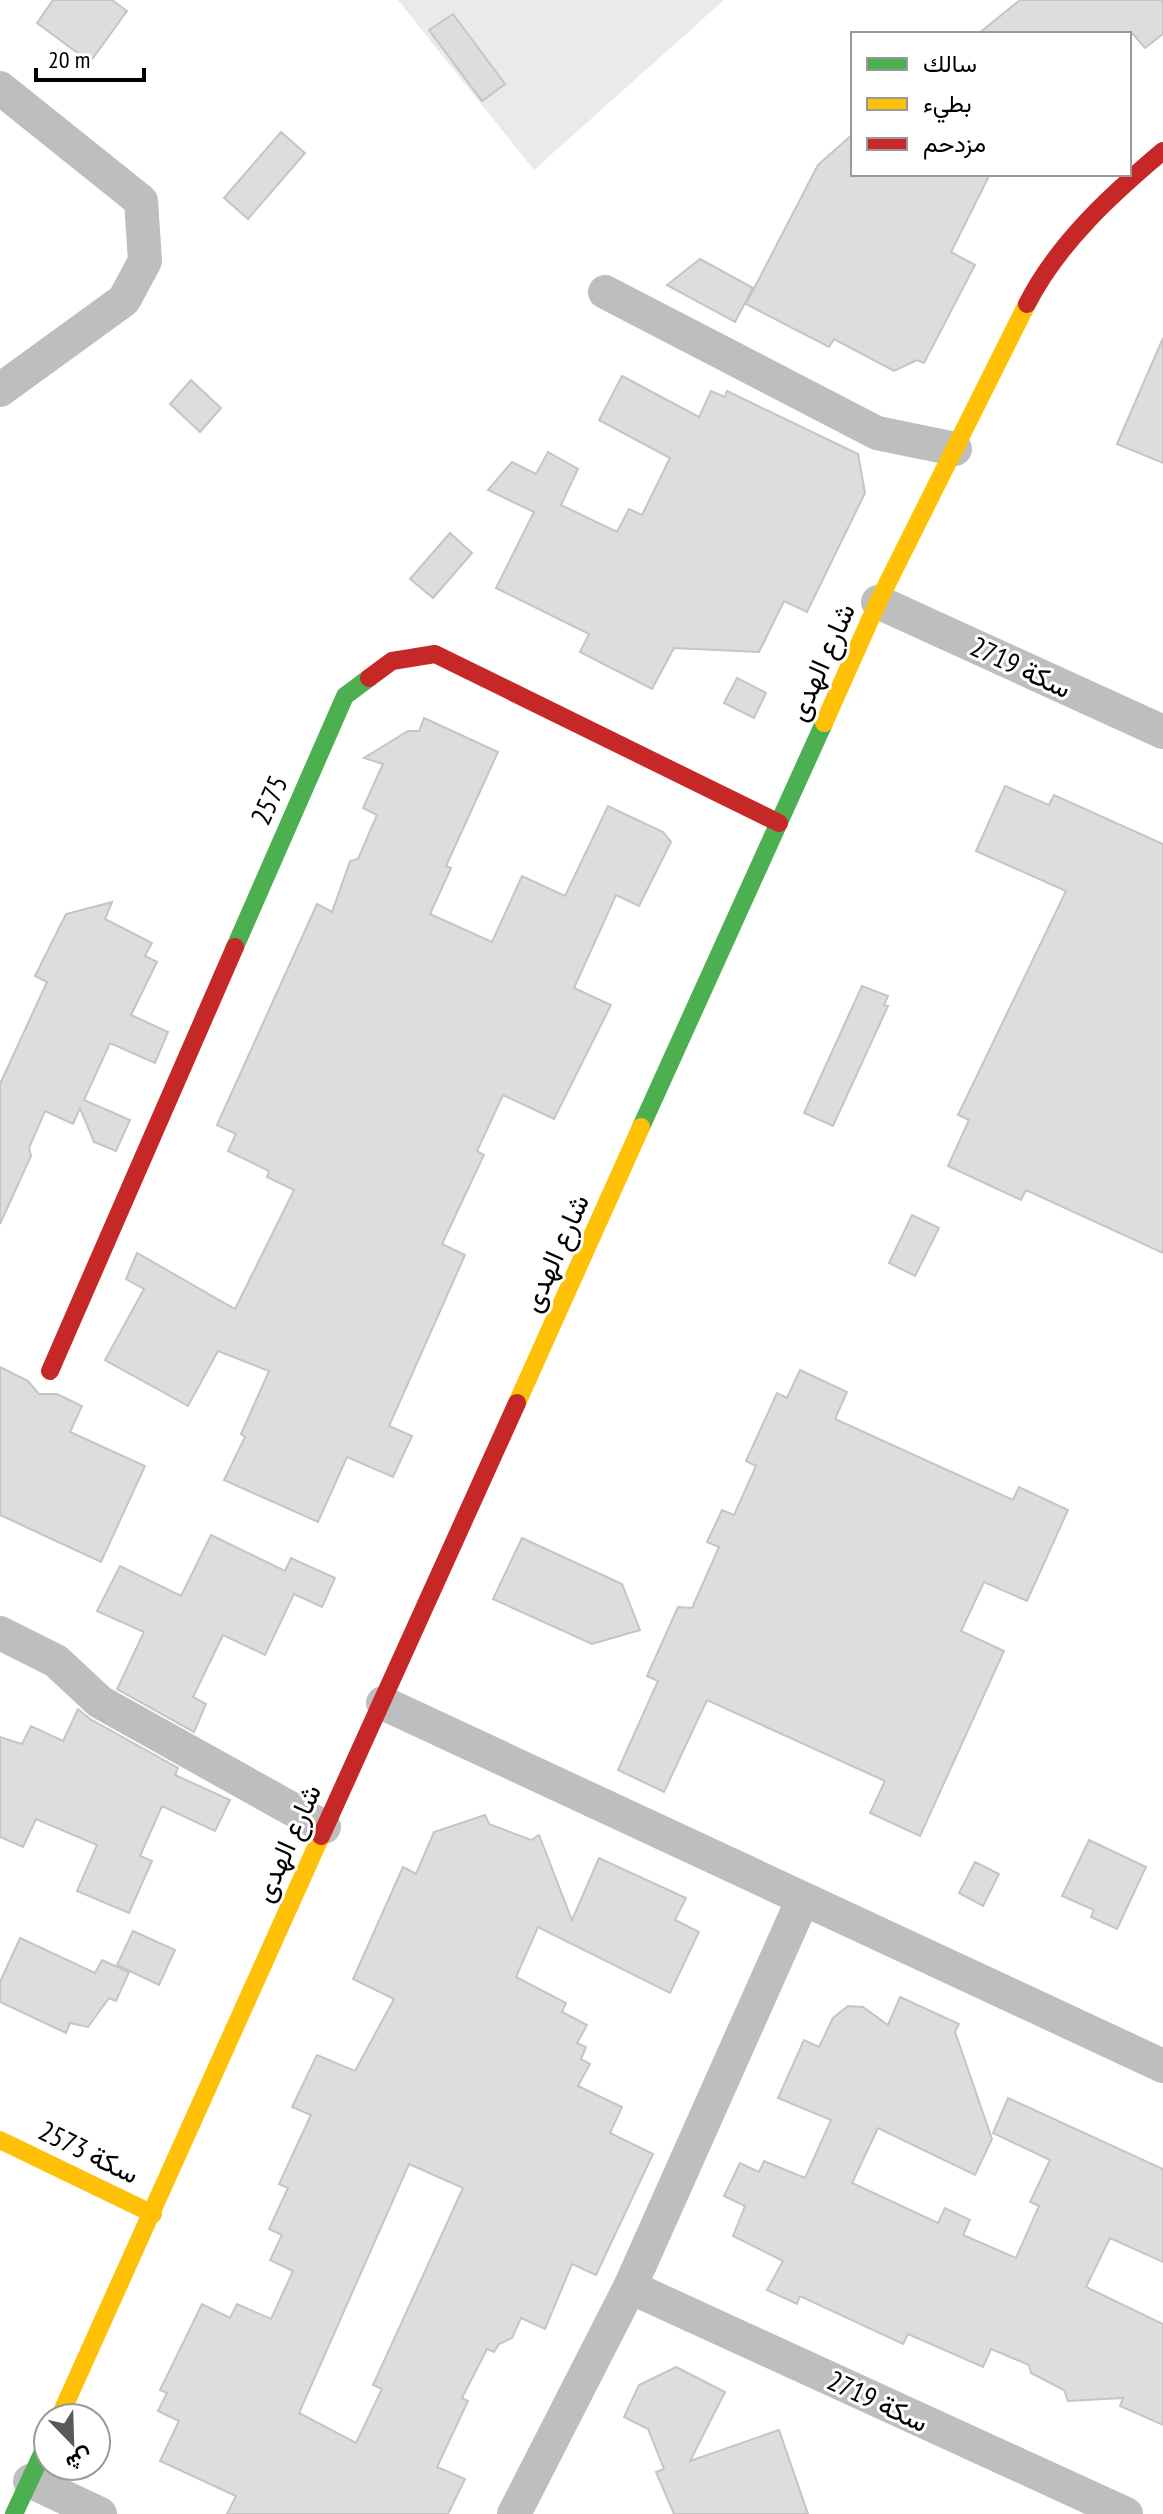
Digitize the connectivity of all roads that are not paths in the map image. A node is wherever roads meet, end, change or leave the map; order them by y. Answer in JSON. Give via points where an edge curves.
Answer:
{"nodes":[{"id":1,"x":0,"y":88,"type":"edge"},
{"id":2,"x":1163,"y":151,"type":"edge"},
{"id":3,"x":605,"y":292,"type":"dead end"},
{"id":4,"x":0,"y":390,"type":"edge"},
{"id":5,"x":955,"y":449,"type":"junction"},
{"id":6,"x":878,"y":602,"type":"junction"},
{"id":7,"x":1163,"y":732,"type":"edge"},
{"id":8,"x":779,"y":823,"type":"junction"},
{"id":9,"x":50,"y":1371,"type":"dead end"},
{"id":10,"x":0,"y":1633,"type":"edge"},
{"id":11,"x":383,"y":1703,"type":"junction"},
{"id":12,"x":324,"y":1827,"type":"junction"},
{"id":13,"x":803,"y":1899,"type":"junction"},
{"id":14,"x":1163,"y":2066,"type":"edge"},
{"id":15,"x":0,"y":2140,"type":"edge"},
{"id":16,"x":153,"y":2214,"type":"junction"},
{"id":17,"x":630,"y":2287,"type":"junction"},
{"id":18,"x":66,"y":2402,"type":"edge"},
{"id":19,"x":32,"y":2477,"type":"edge"},
{"id":20,"x":30,"y":2481,"type":"junction"},
{"id":21,"x":14,"y":2514,"type":"edge"},
{"id":22,"x":100,"y":2514,"type":"edge"},
{"id":23,"x":514,"y":2514,"type":"edge"},
{"id":24,"x":1126,"y":2514,"type":"edge"}],
"edges":[{"from":1,"to":4,"type":"street","via":[[141,201],[145,261],[124,300]]},
{"from":2,"to":5,"type":"street","name":"شارع الهدى","via":[[1106,199],[1037,285]]},
{"from":3,"to":5,"type":"street","via":[[877,433]]},
{"from":5,"to":6,"type":"street","name":"شارع الهدى"},
{"from":6,"to":7,"type":"street","name":"سكة 2719"},
{"from":6,"to":8,"type":"street","name":"شارع الهدى"},
{"from":8,"to":9,"type":"street","name":"2575","via":[[435,654],[392,661],[345,696]]},
{"from":8,"to":11,"type":"street","name":"شارع الهدى"},
{"from":10,"to":12,"type":"street","via":[[56,1661],[100,1702]]},
{"from":11,"to":12,"type":"street","name":"شارع الهدى"},
{"from":11,"to":13,"type":"street"},
{"from":12,"to":16,"type":"street","name":"شارع الهدى"},
{"from":13,"to":14,"type":"street"},
{"from":13,"to":17,"type":"street"},
{"from":15,"to":16,"type":"street","name":"سكة 2573"},
{"from":16,"to":18,"type":"street","name":"شارع الهدى"},
{"from":17,"to":23,"type":"street"},
{"from":17,"to":24,"type":"street","name":"سكة 2719"},
{"from":19,"to":20,"type":"street"},
{"from":20,"to":21,"type":"street"},
{"from":20,"to":22,"type":"street"}]}
